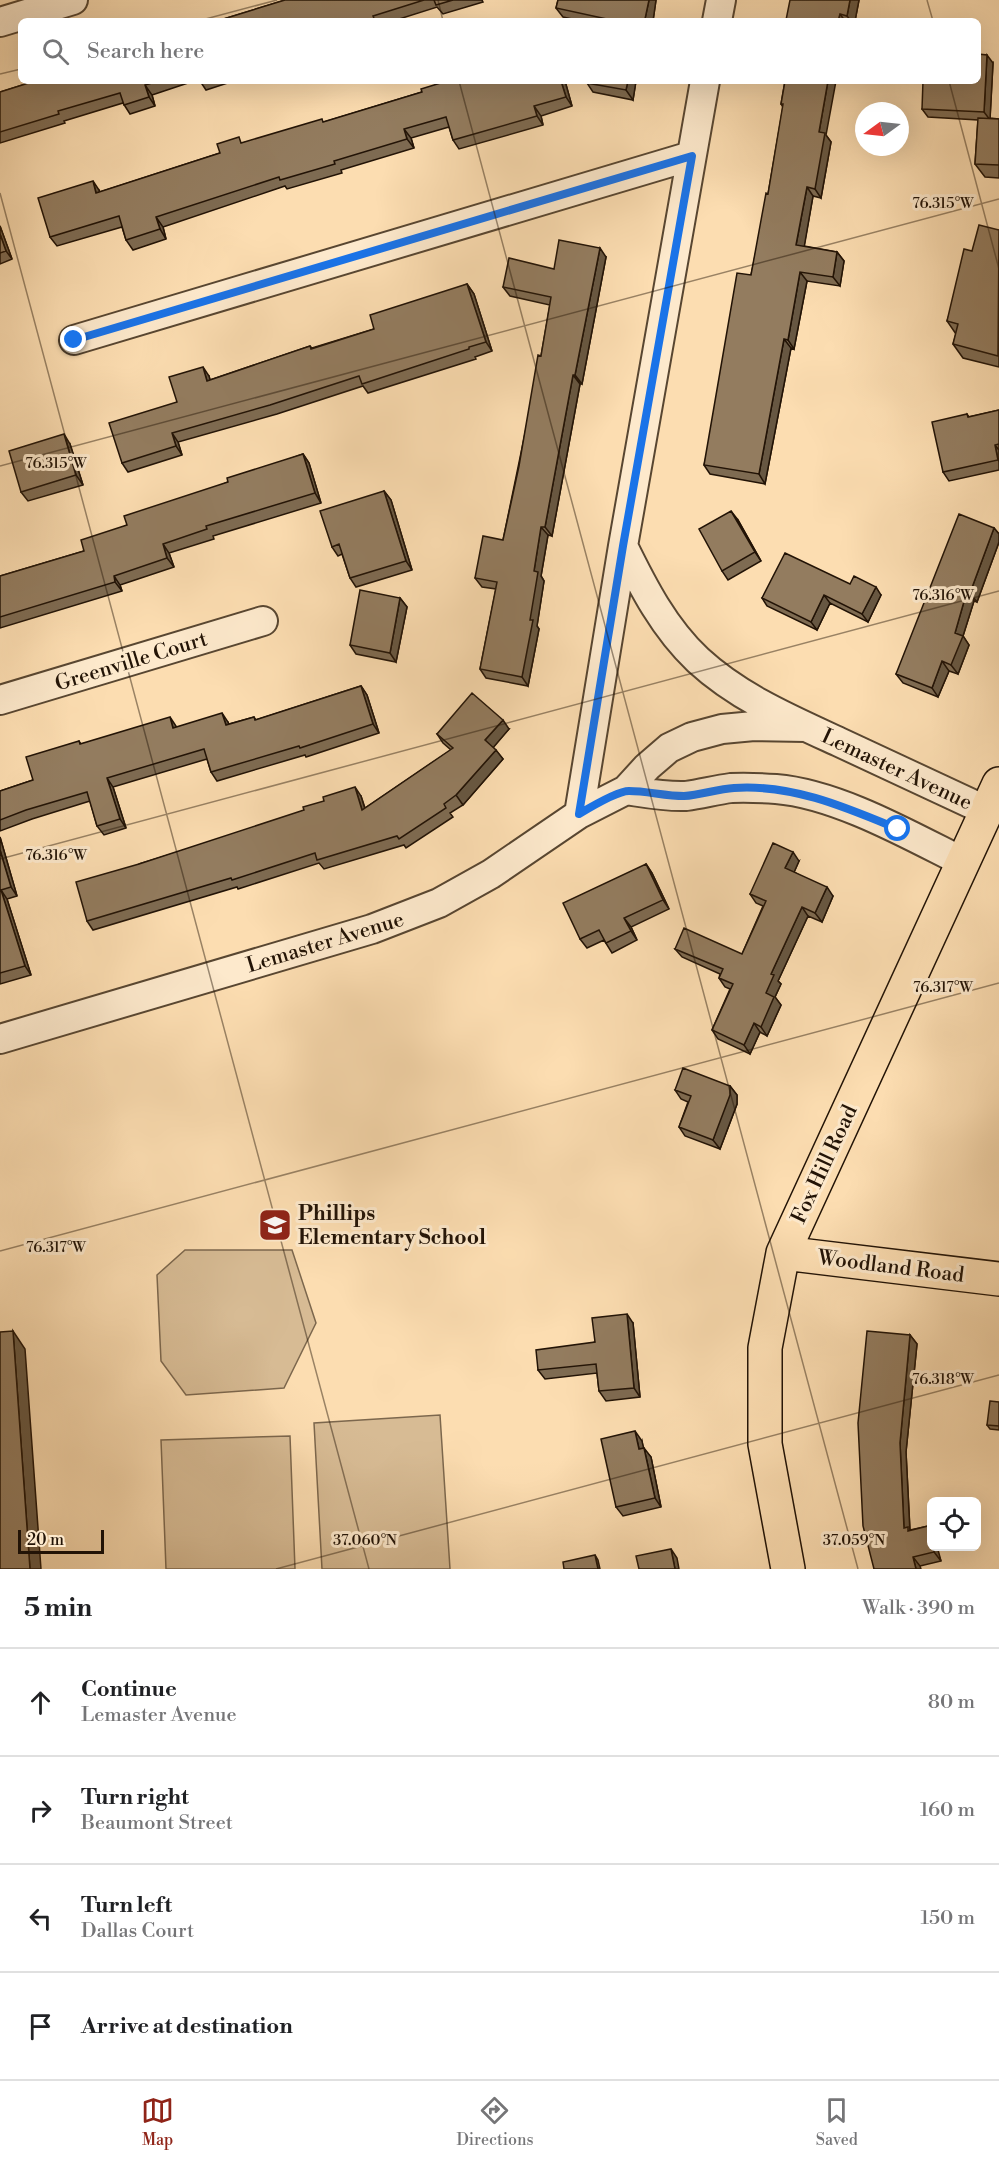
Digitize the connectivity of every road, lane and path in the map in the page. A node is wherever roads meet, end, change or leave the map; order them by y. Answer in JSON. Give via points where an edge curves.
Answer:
{"nodes":[{"id":1,"x":73,"y":0,"type":"edge"},
{"id":2,"x":721,"y":0,"type":"edge"},
{"id":3,"x":718,"y":18,"type":"edge"},
{"id":4,"x":0,"y":22,"type":"edge"},
{"id":5,"x":704,"y":84,"type":"edge"},
{"id":6,"x":692,"y":156,"type":"junction"},
{"id":7,"x":74,"y":340,"type":"dead end"},
{"id":8,"x":623,"y":546,"type":"junction"},
{"id":9,"x":263,"y":621,"type":"dead end"},
{"id":10,"x":0,"y":700,"type":"edge"},
{"id":11,"x":806,"y":727,"type":"junction"},
{"id":12,"x":626,"y":790,"type":"junction"},
{"id":13,"x":993,"y":798,"type":"edge"},
{"id":14,"x":579,"y":814,"type":"junction"},
{"id":15,"x":963,"y":862,"type":"junction"},
{"id":16,"x":0,"y":1039,"type":"edge"},
{"id":17,"x":783,"y":1253,"type":"junction"},
{"id":18,"x":999,"y":1279,"type":"edge"},
{"id":19,"x":788,"y":1569,"type":"edge"}],
"edges":[{"from":1,"to":4,"type":"street"},
{"from":2,"to":3,"type":"street"},
{"from":5,"to":6,"type":"street"},
{"from":6,"to":7,"type":"street"},
{"from":6,"to":8,"type":"street"},
{"from":8,"to":11,"type":"street","name":"Lemaster Avenue","via":[[661,616],[697,659],[741,694]]},
{"from":8,"to":14,"type":"street"},
{"from":9,"to":10,"type":"street","name":"Greenville Court"},
{"from":11,"to":12,"type":"street","name":"Lemaster Avenue","via":[[754,726],[692,737],[669,748]]},
{"from":11,"to":13,"type":"street","name":"Lemaster Avenue"},
{"from":12,"to":14,"type":"street","name":"Lemaster Avenue"},
{"from":12,"to":15,"type":"street","via":[[685,796],[734,788],[780,789],[859,813]]},
{"from":13,"to":15,"type":"main road","name":"Fox Hill Road"},
{"from":14,"to":16,"type":"street","name":"Lemaster Avenue","via":[[491,874],[414,914]]},
{"from":15,"to":17,"type":"main road","name":"Fox Hill Road"},
{"from":17,"to":18,"type":"main road","name":"Woodland Road"},
{"from":17,"to":19,"type":"main road","name":"Fox Hill Road","via":[[765,1348],[765,1444]]}]}
